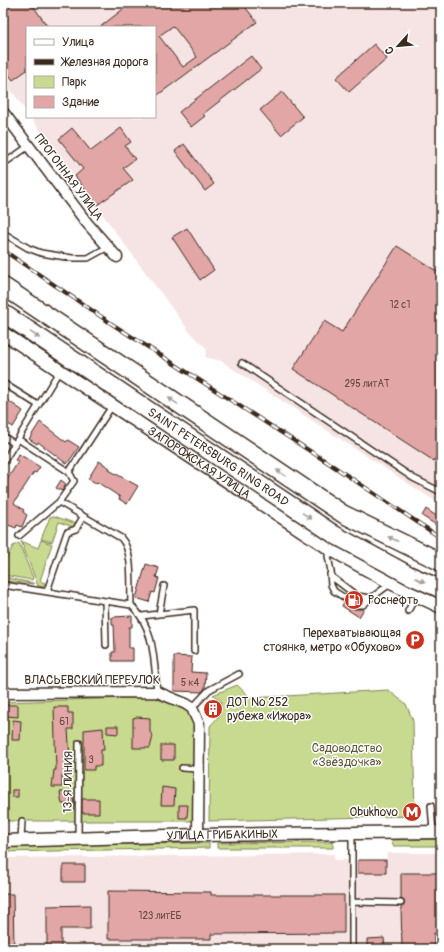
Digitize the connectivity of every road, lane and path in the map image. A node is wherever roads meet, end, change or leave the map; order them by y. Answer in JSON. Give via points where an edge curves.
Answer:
{"nodes":[{"id":1,"x":3,"y":112,"type":"edge"},
{"id":2,"x":29,"y":146,"type":"junction"},
{"id":3,"x":3,"y":164,"type":"edge"},
{"id":4,"x":3,"y":234,"type":"edge"},
{"id":5,"x":108,"y":247,"type":"junction"},
{"id":6,"x":117,"y":257,"type":"dead end"},
{"id":7,"x":3,"y":286,"type":"edge"},
{"id":8,"x":3,"y":313,"type":"edge"},
{"id":9,"x":3,"y":333,"type":"edge"},
{"id":10,"x":242,"y":363,"type":"dead end"},
{"id":11,"x":60,"y":370,"type":"junction"},
{"id":12,"x":3,"y":383,"type":"edge"},
{"id":13,"x":38,"y":405,"type":"junction"},
{"id":14,"x":113,"y":405,"type":"junction"},
{"id":15,"x":3,"y":436,"type":"edge"},
{"id":16,"x":16,"y":441,"type":"junction"},
{"id":17,"x":3,"y":463,"type":"edge"},
{"id":18,"x":69,"y":472,"type":"junction"},
{"id":19,"x":441,"y":492,"type":"edge"},
{"id":20,"x":59,"y":502,"type":"junction"},
{"id":21,"x":83,"y":517,"type":"junction"},
{"id":22,"x":19,"y":536,"type":"dead end"},
{"id":23,"x":330,"y":549,"type":"junction"},
{"id":24,"x":441,"y":562,"type":"edge"},
{"id":25,"x":329,"y":568,"type":"junction"},
{"id":26,"x":390,"y":583,"type":"junction"},
{"id":27,"x":3,"y":585,"type":"edge"},
{"id":28,"x":164,"y":586,"type":"dead end"},
{"id":29,"x":441,"y":586,"type":"edge"},
{"id":30,"x":47,"y":591,"type":"junction"},
{"id":31,"x":416,"y":596,"type":"junction"},
{"id":32,"x":371,"y":598,"type":"junction"},
{"id":33,"x":437,"y":598,"type":"edge"},
{"id":34,"x":105,"y":601,"type":"junction"},
{"id":35,"x":131,"y":605,"type":"junction"},
{"id":36,"x":408,"y":611,"type":"dead end"},
{"id":37,"x":159,"y":614,"type":"junction"},
{"id":38,"x":142,"y":616,"type":"junction"},
{"id":39,"x":106,"y":645,"type":"dead end"},
{"id":40,"x":194,"y":651,"type":"dead end"},
{"id":41,"x":239,"y":674,"type":"dead end"},
{"id":42,"x":157,"y":692,"type":"junction"},
{"id":43,"x":3,"y":693,"type":"edge"},
{"id":44,"x":192,"y":708,"type":"junction"},
{"id":45,"x":79,"y":743,"type":"dead end"},
{"id":46,"x":182,"y":768,"type":"dead end"},
{"id":47,"x":199,"y":769,"type":"junction"},
{"id":48,"x":432,"y":806,"type":"dead end"},
{"id":49,"x":22,"y":821,"type":"dead end"},
{"id":50,"x":437,"y":832,"type":"edge"},
{"id":51,"x":352,"y":833,"type":"junction"},
{"id":52,"x":198,"y":835,"type":"junction"},
{"id":53,"x":78,"y":840,"type":"junction"},
{"id":54,"x":3,"y":841,"type":"edge"},
{"id":55,"x":21,"y":841,"type":"junction"},
{"id":56,"x":352,"y":902,"type":"junction"},
{"id":57,"x":401,"y":903,"type":"dead end"},
{"id":58,"x":352,"y":949,"type":"edge"}],
"edges":[{"from":1,"to":2,"type":"street","name":"ПРОГОННАЯ УЛИЦА"},
{"from":2,"to":3,"type":"lane"},
{"from":2,"to":5,"type":"street","name":"ПРОГОННАЯ УЛИЦА"},
{"from":4,"to":5,"type":"lane","via":[[41,253],[72,258],[88,258]]},
{"from":5,"to":6,"type":"street","name":"ПРОГОННАЯ УЛИЦА"},
{"from":24,"to":7,"type":"highway","name":"SAINT PETERSBURG RING ROAD","one_way":true,"via":[[343,514]]},
{"from":8,"to":33,"type":"highway","name":"SAINT PETERSBURG RING ROAD","one_way":true,"bridge":true,"via":[[335,535],[409,575]]},
{"from":9,"to":11,"type":"street","name":"ЗАПОРОЖСКАЯ УЛИЦА"},
{"from":10,"to":19,"type":"lane","via":[[413,478]]},
{"from":11,"to":13,"type":"lane"},
{"from":11,"to":14,"type":"street","name":"ЗАПОРОЖСКАЯ УЛИЦА"},
{"from":12,"to":13,"type":"lane"},
{"from":13,"to":16,"type":"lane"},
{"from":14,"to":18,"type":"lane"},
{"from":14,"to":23,"type":"street","name":"ЗАПОРОЖСКАЯ УЛИЦА"},
{"from":15,"to":16,"type":"lane"},
{"from":16,"to":17,"type":"lane"},
{"from":16,"to":18,"type":"lane"},
{"from":18,"to":20,"type":"lane","via":[[74,481]]},
{"from":20,"to":21,"type":"lane"},
{"from":20,"to":22,"type":"lane"},
{"from":21,"to":30,"type":"lane","via":[[76,529],[67,532]]},
{"from":21,"to":35,"type":"lane","via":[[121,538],[128,546]]},
{"from":23,"to":25,"type":"lane"},
{"from":23,"to":26,"type":"street","name":"ЗАПОРОЖСКАЯ УЛИЦА"},
{"from":25,"to":32,"type":"lane","via":[[339,583],[357,596]]},
{"from":25,"to":32,"type":"lane","via":[[334,591],[356,605],[363,605]]},
{"from":26,"to":31,"type":"street","name":"ЗАПОРОЖСКАЯ УЛИЦА"},
{"from":26,"to":32,"type":"lane"},
{"from":27,"to":30,"type":"lane"},
{"from":28,"to":37,"type":"lane"},
{"from":29,"to":33,"type":"lane"},
{"from":30,"to":34,"type":"lane"},
{"from":31,"to":33,"type":"street","name":"ЗАПОРОЖСКАЯ УЛИЦА"},
{"from":31,"to":36,"type":"lane"},
{"from":34,"to":35,"type":"lane"},
{"from":34,"to":39,"type":"lane"},
{"from":35,"to":38,"type":"lane"},
{"from":37,"to":38,"type":"lane"},
{"from":37,"to":40,"type":"lane","via":[[194,610]]},
{"from":38,"to":42,"type":"lane","via":[[154,652]]},
{"from":41,"to":44,"type":"lane","via":[[209,690]]},
{"from":42,"to":43,"type":"street","name":"ВЛАСЬЕВСКИЙ ПЕРЕУЛОК"},
{"from":42,"to":44,"type":"street","name":"ВЛАСЬЕВСКИЙ ПЕРЕУЛОК"},
{"from":44,"to":47,"type":"street","via":[[199,724]]},
{"from":45,"to":53,"type":"lane","name":"13-Я ЛИНИЯ"},
{"from":46,"to":47,"type":"lane"},
{"from":47,"to":52,"type":"street"},
{"from":48,"to":50,"type":"lane"},
{"from":49,"to":55,"type":"lane"},
{"from":50,"to":51,"type":"street","name":"УЛИЦА ГРИБАКИНЫХ"},
{"from":51,"to":52,"type":"street","name":"УЛИЦА ГРИБАКИНЫХ"},
{"from":51,"to":56,"type":"lane"},
{"from":52,"to":53,"type":"street","name":"УЛИЦА ГРИБАКИНЫХ"},
{"from":53,"to":55,"type":"street","name":"УЛИЦА ГРИБАКИНЫХ"},
{"from":54,"to":55,"type":"street","name":"УЛИЦА ГРИБАКИНЫХ"},
{"from":56,"to":57,"type":"lane"},
{"from":56,"to":58,"type":"lane"}]}
